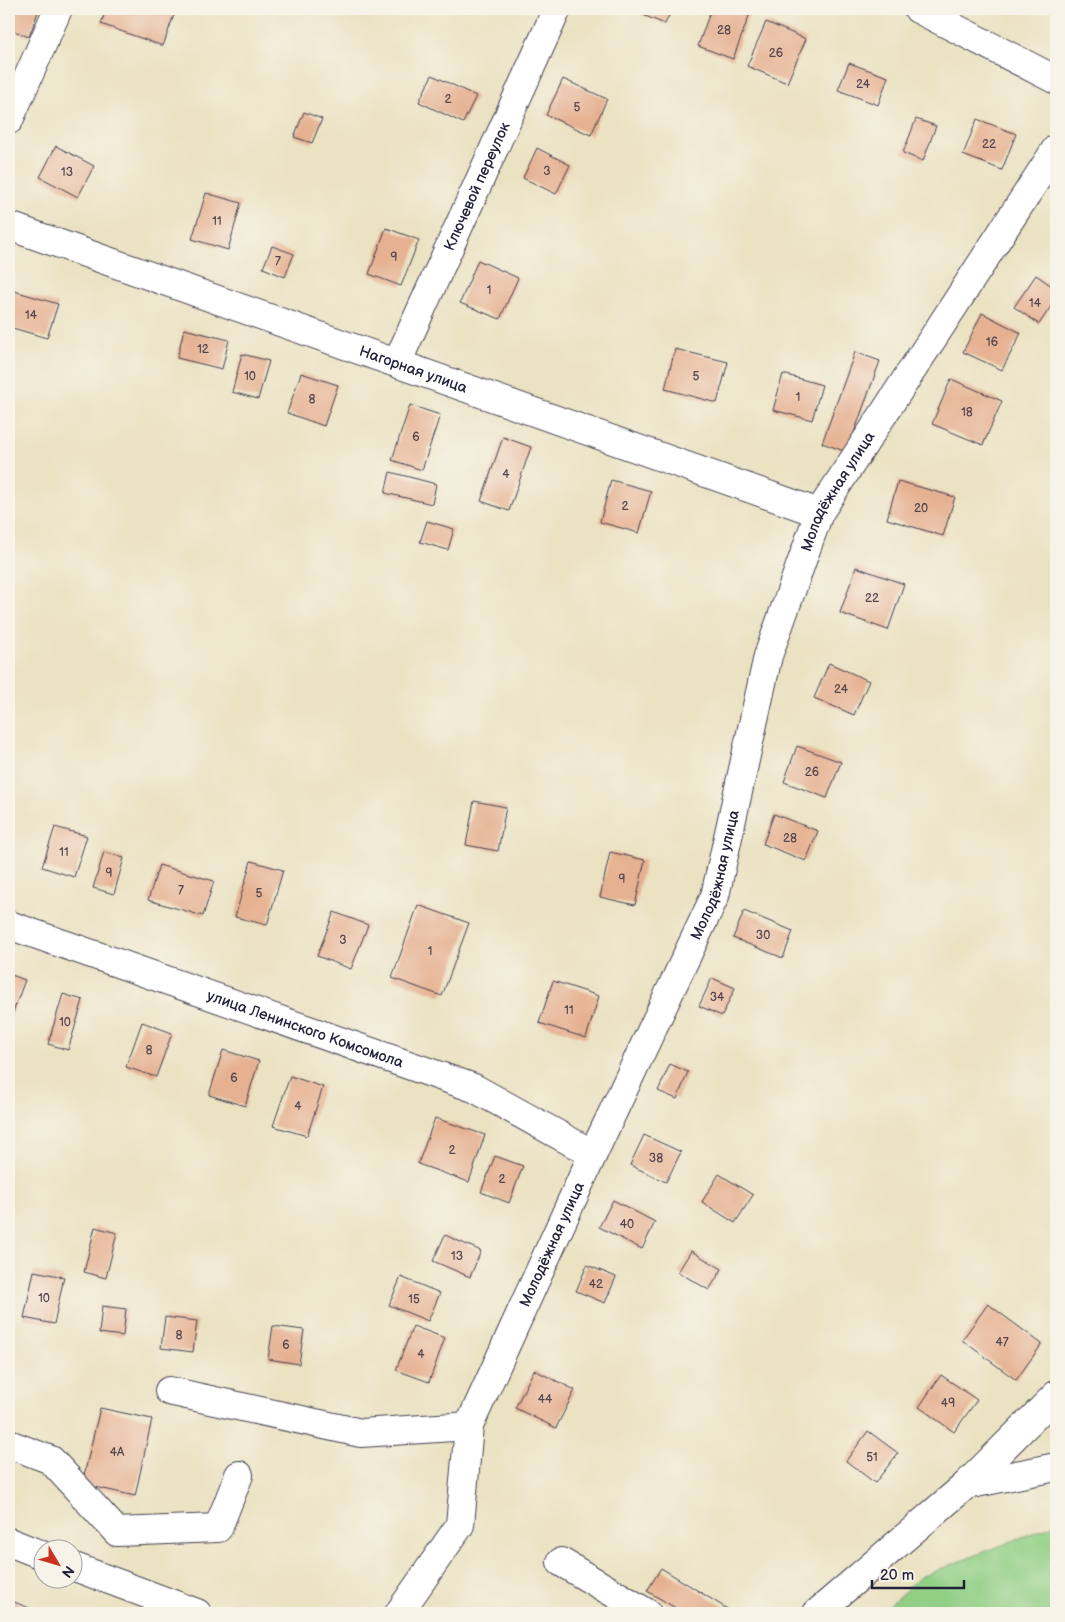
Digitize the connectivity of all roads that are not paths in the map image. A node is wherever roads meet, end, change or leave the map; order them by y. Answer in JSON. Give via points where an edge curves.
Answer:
{"nodes":[{"id":1,"x":58,"y":9,"type":"edge"},
{"id":2,"x":557,"y":9,"type":"edge"},
{"id":3,"x":918,"y":9,"type":"edge"},
{"id":4,"x":1056,"y":80,"type":"edge"},
{"id":5,"x":9,"y":120,"type":"edge"},
{"id":6,"x":1056,"y":150,"type":"edge"},
{"id":7,"x":9,"y":226,"type":"edge"},
{"id":8,"x":397,"y":363,"type":"junction"},
{"id":9,"x":818,"y":513,"type":"junction"},
{"id":10,"x":9,"y":925,"type":"edge"},
{"id":11,"x":593,"y":1154,"type":"junction"},
{"id":12,"x":169,"y":1390,"type":"dead end"},
{"id":13,"x":1056,"y":1395,"type":"edge"},
{"id":14,"x":469,"y":1426,"type":"junction"},
{"id":15,"x":9,"y":1444,"type":"edge"},
{"id":16,"x":1056,"y":1467,"type":"edge"},
{"id":17,"x":239,"y":1475,"type":"dead end"},
{"id":18,"x":966,"y":1485,"type":"junction"},
{"id":19,"x":9,"y":1542,"type":"edge"},
{"id":20,"x":32,"y":1551,"type":"edge"},
{"id":21,"x":561,"y":1562,"type":"dead end"},
{"id":22,"x":82,"y":1570,"type":"edge"},
{"id":23,"x":197,"y":1613,"type":"edge"},
{"id":24,"x":399,"y":1613,"type":"edge"},
{"id":25,"x":647,"y":1613,"type":"edge"},
{"id":26,"x":817,"y":1613,"type":"edge"}],
"edges":[{"from":1,"to":5,"type":"street"},
{"from":2,"to":8,"type":"street","name":"Ключевой переулок"},
{"from":3,"to":4,"type":"street"},
{"from":6,"to":9,"type":"street","name":"Молодёжная улица"},
{"from":7,"to":8,"type":"street","name":"Нагорная улица"},
{"from":8,"to":9,"type":"street","name":"Нагорная улица"},
{"from":9,"to":11,"type":"street","name":"Молодёжная улица","via":[[768,656],[714,896]]},
{"from":10,"to":11,"type":"street","name":"улица Ленинского Комсомола","via":[[474,1088]]},
{"from":11,"to":14,"type":"street","name":"Молодёжная улица"},
{"from":12,"to":14,"type":"street","via":[[361,1433]]},
{"from":13,"to":18,"type":"street"},
{"from":14,"to":24,"type":"street","name":"Молодёжная улица","via":[[460,1525]]},
{"from":15,"to":17,"type":"street","via":[[51,1460],[117,1532],[218,1528]]},
{"from":16,"to":18,"type":"street"},
{"from":18,"to":26,"type":"street"},
{"from":19,"to":20,"type":"street"},
{"from":21,"to":25,"type":"street"},
{"from":22,"to":23,"type":"street"}]}
